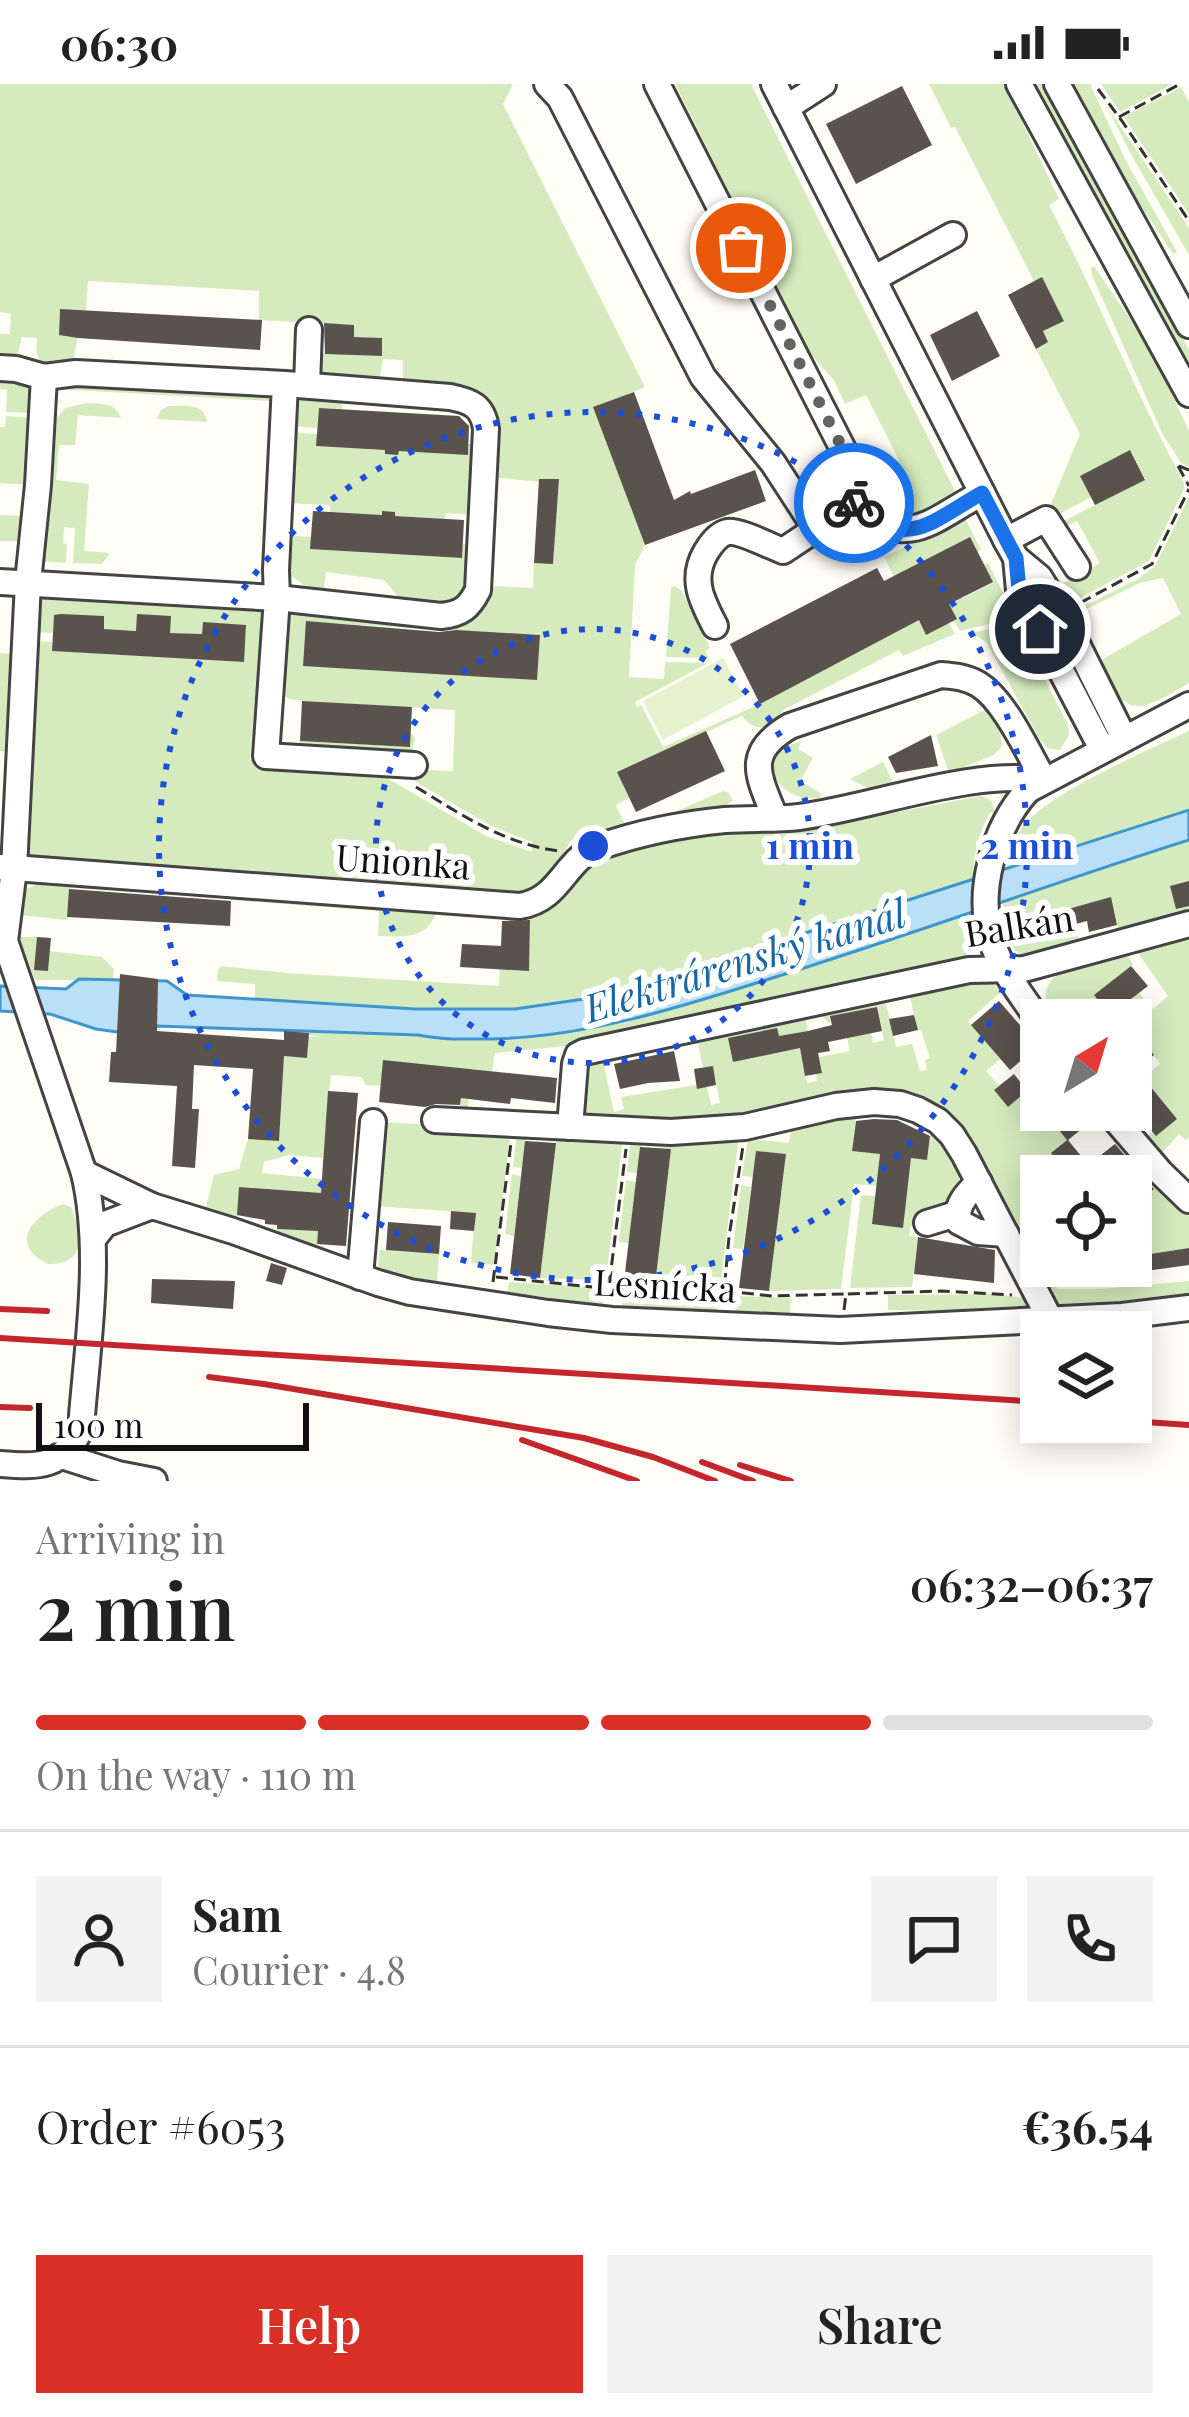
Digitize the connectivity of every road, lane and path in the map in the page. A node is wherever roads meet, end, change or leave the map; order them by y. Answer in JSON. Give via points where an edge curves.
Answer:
{"nodes":[{"id":1,"x":547,"y":84,"type":"edge"},
{"id":2,"x":657,"y":84,"type":"edge"},
{"id":3,"x":774,"y":84,"type":"edge"},
{"id":4,"x":823,"y":84,"type":"edge"},
{"id":5,"x":1019,"y":84,"type":"edge"},
{"id":6,"x":1058,"y":84,"type":"edge"},
{"id":7,"x":1180,"y":84,"type":"edge"},
{"id":8,"x":1098,"y":89,"type":"dead end"},
{"id":9,"x":786,"y":108,"type":"junction"},
{"id":10,"x":1119,"y":116,"type":"junction"},
{"id":11,"x":1189,"y":221,"type":"edge"},
{"id":12,"x":953,"y":235,"type":"dead end"},
{"id":13,"x":873,"y":278,"type":"junction"},
{"id":14,"x":1189,"y":326,"type":"edge"},
{"id":15,"x":309,"y":330,"type":"dead end"},
{"id":16,"x":0,"y":368,"type":"edge"},
{"id":17,"x":44,"y":376,"type":"junction"},
{"id":18,"x":296,"y":384,"type":"junction"},
{"id":19,"x":1189,"y":394,"type":"edge"},
{"id":20,"x":1189,"y":470,"type":"edge"},
{"id":21,"x":1189,"y":488,"type":"edge"},
{"id":22,"x":982,"y":493,"type":"junction"},
{"id":23,"x":851,"y":516,"type":"junction"},
{"id":24,"x":816,"y":529,"type":"junction"},
{"id":25,"x":1011,"y":549,"type":"junction"},
{"id":26,"x":1077,"y":567,"type":"dead end"},
{"id":27,"x":0,"y":582,"type":"edge"},
{"id":28,"x":28,"y":582,"type":"junction"},
{"id":29,"x":277,"y":598,"type":"junction"},
{"id":30,"x":1061,"y":612,"type":"junction"},
{"id":31,"x":715,"y":626,"type":"dead end"},
{"id":32,"x":1189,"y":705,"type":"edge"},
{"id":33,"x":1113,"y":744,"type":"junction"},
{"id":34,"x":410,"y":773,"type":"joint"},
{"id":35,"x":1044,"y":780,"type":"junction"},
{"id":36,"x":775,"y":817,"type":"junction"},
{"id":37,"x":584,"y":854,"type":"junction"},
{"id":38,"x":7,"y":868,"type":"edge"},
{"id":39,"x":1189,"y":924,"type":"edge"},
{"id":40,"x":1006,"y":971,"type":"junction"},
{"id":41,"x":1024,"y":999,"type":"edge"},
{"id":42,"x":435,"y":1120,"type":"dead end"},
{"id":43,"x":373,"y":1121,"type":"dead end"},
{"id":44,"x":514,"y":1124,"type":"junction"},
{"id":45,"x":570,"y":1126,"type":"junction"},
{"id":46,"x":745,"y":1126,"type":"junction"},
{"id":47,"x":628,"y":1130,"type":"junction"},
{"id":48,"x":1125,"y":1131,"type":"edge"},
{"id":49,"x":84,"y":1173,"type":"junction"},
{"id":50,"x":979,"y":1181,"type":"junction"},
{"id":51,"x":1189,"y":1200,"type":"edge"},
{"id":52,"x":152,"y":1206,"type":"junction"},
{"id":53,"x":956,"y":1214,"type":"junction"},
{"id":54,"x":927,"y":1223,"type":"dead end"},
{"id":55,"x":1006,"y":1234,"type":"junction"},
{"id":56,"x":93,"y":1239,"type":"junction"},
{"id":57,"x":360,"y":1277,"type":"junction"},
{"id":58,"x":494,"y":1277,"type":"junction"},
{"id":59,"x":610,"y":1289,"type":"junction"},
{"id":60,"x":724,"y":1291,"type":"junction"},
{"id":61,"x":846,"y":1294,"type":"junction"},
{"id":62,"x":490,"y":1306,"type":"junction"},
{"id":63,"x":1044,"y":1307,"type":"junction"},
{"id":64,"x":1189,"y":1307,"type":"edge"},
{"id":65,"x":612,"y":1320,"type":"junction"},
{"id":66,"x":722,"y":1325,"type":"junction"},
{"id":67,"x":840,"y":1330,"type":"junction"},
{"id":68,"x":0,"y":1464,"type":"edge"},
{"id":69,"x":65,"y":1469,"type":"edge"},
{"id":70,"x":154,"y":1481,"type":"edge"}],
"edges":[{"from":1,"to":24,"type":"street","via":[[703,377]]},
{"from":2,"to":23,"type":"street","via":[[851,465],[859,484]]},
{"from":3,"to":9,"type":"street"},
{"from":4,"to":9,"type":"street"},
{"from":5,"to":19,"type":"street"},
{"from":6,"to":14,"type":"street"},
{"from":7,"to":10,"type":"path"},
{"from":8,"to":10,"type":"path"},
{"from":9,"to":13,"type":"street"},
{"from":10,"to":11,"type":"path"},
{"from":12,"to":13,"type":"street"},
{"from":13,"to":22,"type":"street"},
{"from":15,"to":18,"type":"street"},
{"from":16,"to":17,"type":"street"},
{"from":17,"to":18,"type":"street"},
{"from":17,"to":28,"type":"street"},
{"from":18,"to":29,"type":"street"},
{"from":18,"to":29,"type":"street","via":[[449,397],[478,407],[486,429],[478,590],[465,610],[441,616]]},
{"from":20,"to":21,"type":"path","via":[[1178,466]]},
{"from":21,"to":30,"type":"path","via":[[1152,564]]},
{"from":22,"to":23,"type":"street","via":[[911,530]]},
{"from":22,"to":25,"type":"street"},
{"from":23,"to":24,"type":"street"},
{"from":24,"to":31,"type":"street","via":[[783,551],[731,531],[720,535],[697,568]]},
{"from":25,"to":26,"type":"street","via":[[1046,519]]},
{"from":25,"to":30,"type":"street"},
{"from":25,"to":33,"type":"street","via":[[1019,590]]},
{"from":27,"to":28,"type":"street"},
{"from":28,"to":29,"type":"street"},
{"from":28,"to":38,"type":"street"},
{"from":29,"to":34,"type":"street","via":[[266,756]]},
{"from":30,"to":33,"type":"street"},
{"from":32,"to":33,"type":"street","name":"Balkán"},
{"from":33,"to":35,"type":"street","name":"Balkán"},
{"from":34,"to":37,"type":"path","via":[[509,840]]},
{"from":35,"to":36,"type":"street","via":[[984,780]]},
{"from":35,"to":36,"type":"street","via":[[996,699],[981,685],[941,675],[771,737],[758,774]]},
{"from":35,"to":40,"type":"street","name":"Balkán","via":[[1018,801],[988,863],[987,914]]},
{"from":36,"to":37,"type":"street","via":[[659,831]]},
{"from":37,"to":38,"type":"street","name":"Unionka","via":[[543,899],[520,906]]},
{"from":38,"to":49,"type":"street","via":[[5,940]]},
{"from":39,"to":40,"type":"street","name":"Balkán"},
{"from":40,"to":41,"type":"street"},
{"from":40,"to":45,"type":"street","name":"Balkán","via":[[969,970],[584,1052],[575,1064]]},
{"from":42,"to":44,"type":"street"},
{"from":43,"to":57,"type":"street"},
{"from":44,"to":45,"type":"street"},
{"from":44,"to":58,"type":"path"},
{"from":45,"to":47,"type":"street"},
{"from":46,"to":47,"type":"street"},
{"from":46,"to":50,"type":"street","via":[[836,1106],[900,1104],[938,1121]]},
{"from":46,"to":60,"type":"path"},
{"from":47,"to":59,"type":"path"},
{"from":48,"to":51,"type":"street"},
{"from":49,"to":52,"type":"street"},
{"from":49,"to":56,"type":"street"},
{"from":50,"to":53,"type":"street"},
{"from":50,"to":55,"type":"street"},
{"from":52,"to":56,"type":"street","via":[[120,1216]]},
{"from":52,"to":57,"type":"street","name":"Lesnícka"},
{"from":53,"to":54,"type":"street"},
{"from":53,"to":55,"type":"street","via":[[965,1227]]},
{"from":55,"to":63,"type":"street"},
{"from":56,"to":69,"type":"street","via":[[82,1428]]},
{"from":57,"to":62,"type":"street","name":"Lesnícka"},
{"from":58,"to":59,"type":"path"},
{"from":58,"to":62,"type":"path"},
{"from":59,"to":65,"type":"path"},
{"from":60,"to":61,"type":"path"},
{"from":60,"to":66,"type":"path"},
{"from":61,"to":63,"type":"path","via":[[960,1291]]},
{"from":61,"to":67,"type":"path"},
{"from":62,"to":65,"type":"street","name":"Lesnícka"},
{"from":63,"to":64,"type":"street","name":"Lesnícka","via":[[1149,1314]]},
{"from":63,"to":67,"type":"street","name":"Lesnícka"},
{"from":65,"to":66,"type":"street","name":"Lesnícka"},
{"from":66,"to":67,"type":"street","name":"Lesnícka"},
{"from":68,"to":69,"type":"street"},
{"from":69,"to":70,"type":"street"}]}
